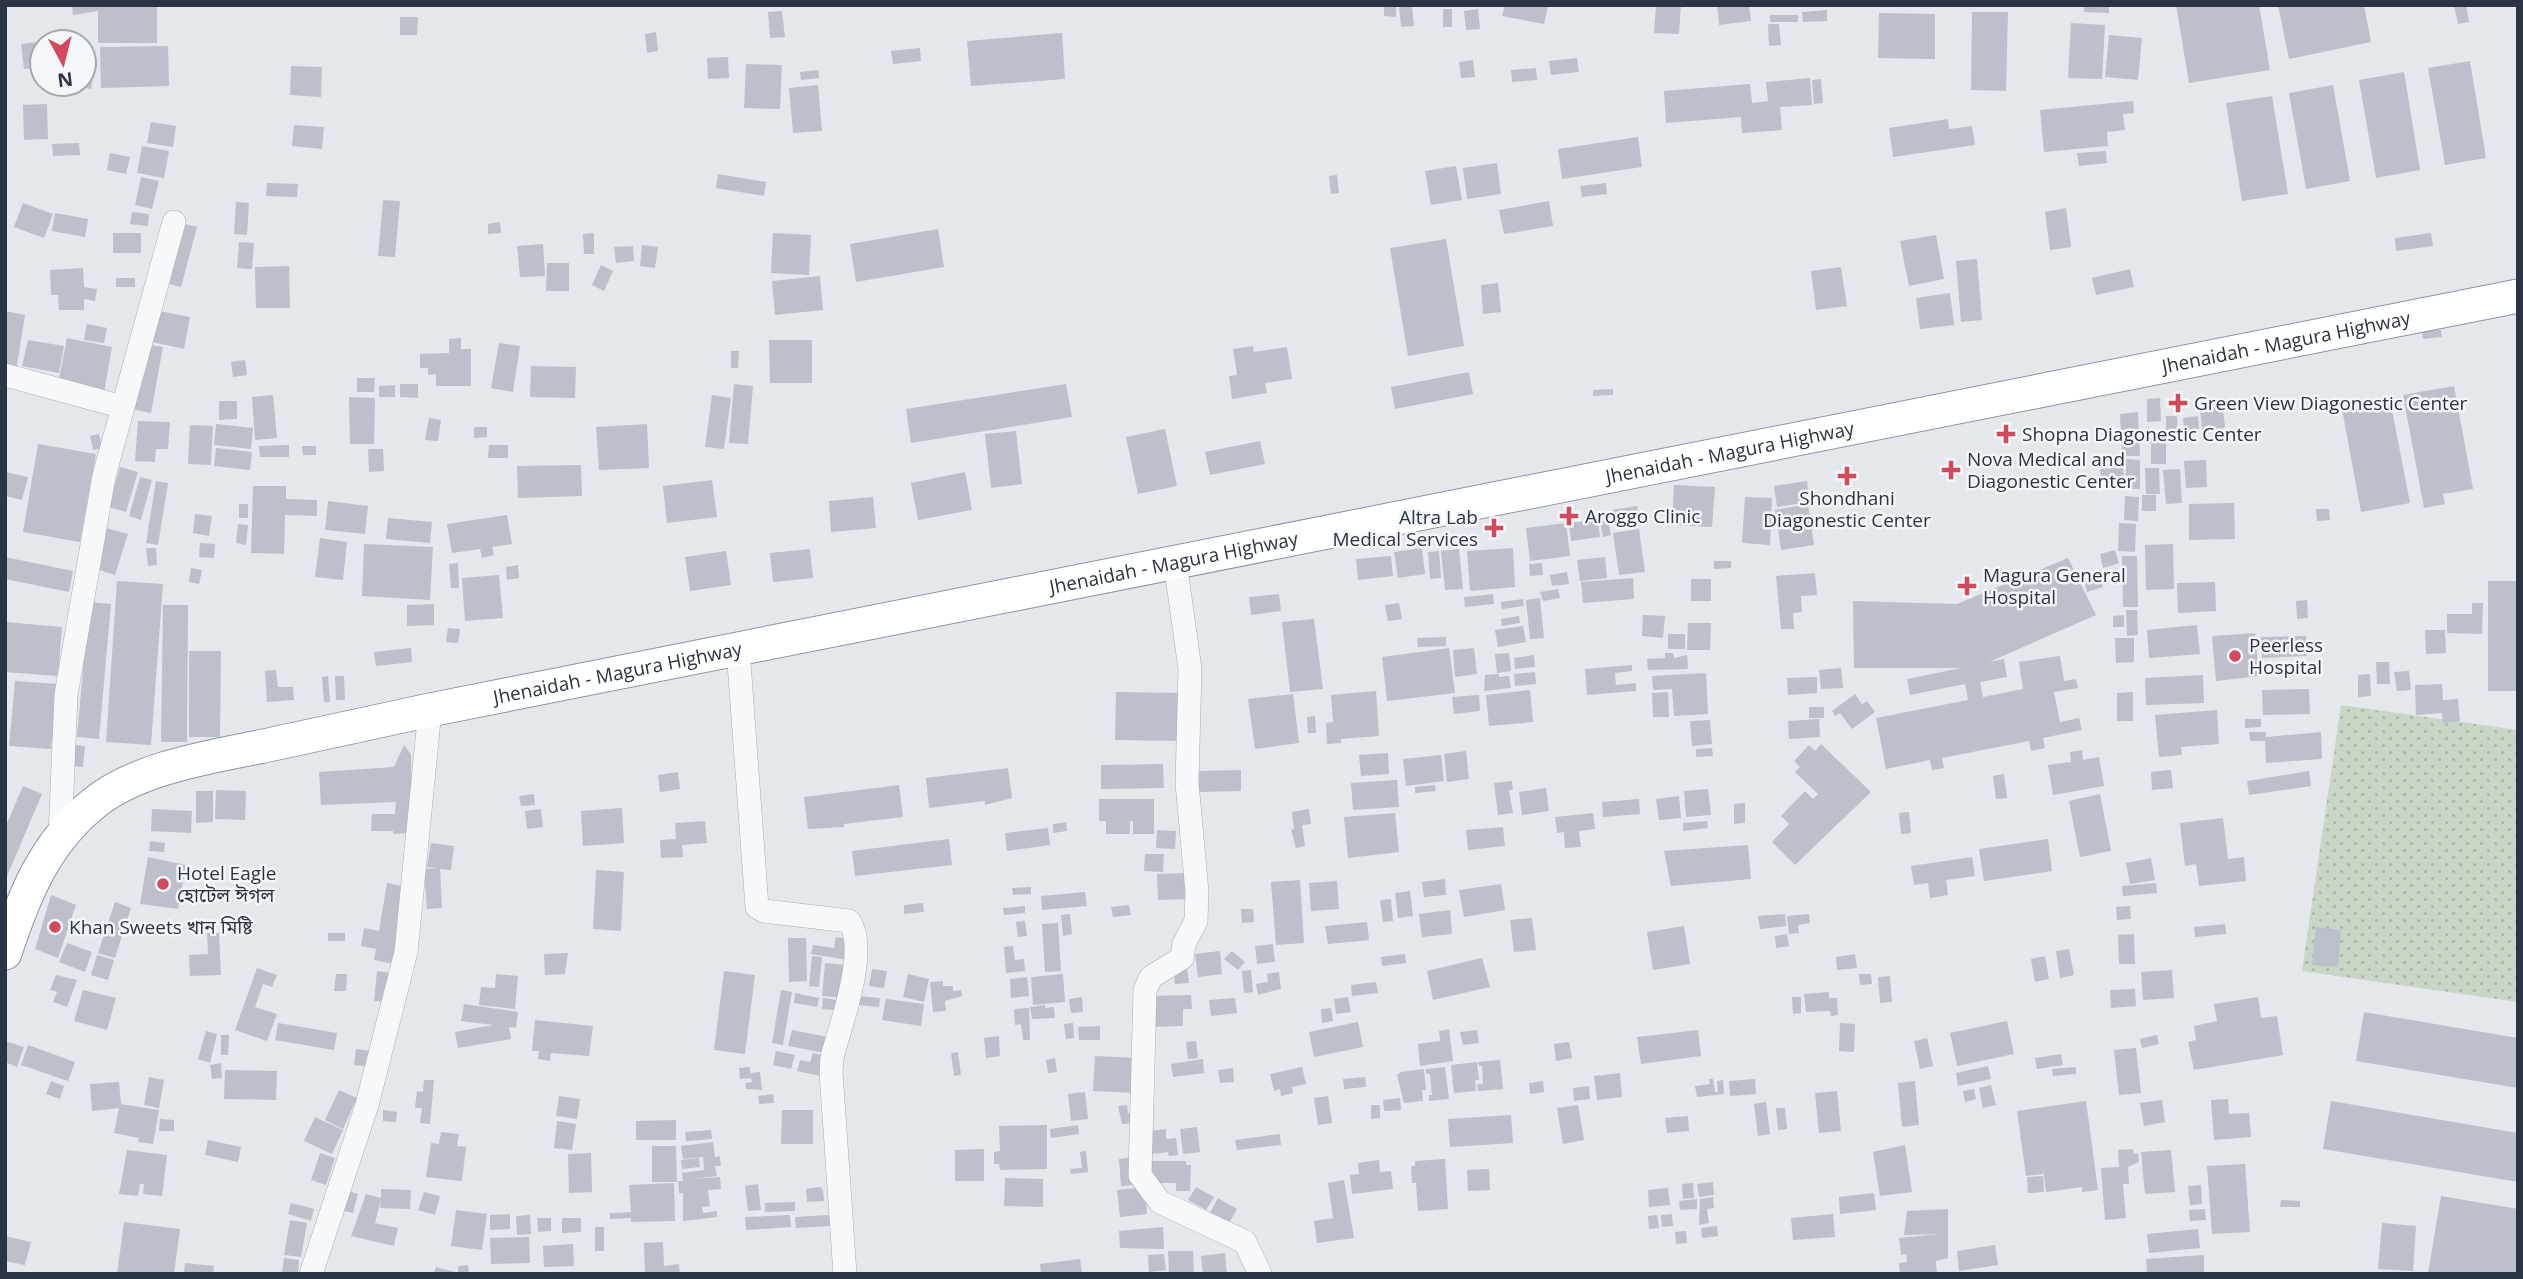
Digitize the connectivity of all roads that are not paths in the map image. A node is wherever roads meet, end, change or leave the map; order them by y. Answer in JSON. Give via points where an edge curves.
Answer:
{"nodes":[{"id":1,"x":174,"y":222,"type":"dead end"},
{"id":2,"x":2518,"y":296,"type":"edge"},
{"id":3,"x":5,"y":376,"type":"edge"},
{"id":4,"x":122,"y":407,"type":"junction"},
{"id":5,"x":1175,"y":562,"type":"junction"},
{"id":6,"x":738,"y":649,"type":"junction"},
{"id":7,"x":429,"y":710,"type":"junction"},
{"id":8,"x":60,"y":837,"type":"junction"},
{"id":9,"x":5,"y":953,"type":"edge"},
{"id":10,"x":311,"y":1274,"type":"edge"},
{"id":11,"x":845,"y":1274,"type":"edge"},
{"id":12,"x":1260,"y":1274,"type":"edge"}],
"edges":[{"from":1,"to":4,"type":"street"},
{"from":2,"to":5,"type":"highway","name":"Jhenaidah - Magura Highway"},
{"from":3,"to":4,"type":"street"},
{"from":4,"to":8,"type":"street","via":[[104,476],[66,695]]},
{"from":5,"to":6,"type":"highway","name":"Jhenaidah - Magura Highway"},
{"from":5,"to":12,"type":"street","via":[[1190,669],[1187,783],[1196,921],[1182,958],[1152,977],[1144,990],[1140,1175],[1160,1202],[1245,1242]]},
{"from":6,"to":7,"type":"highway","name":"Jhenaidah - Magura Highway"},
{"from":6,"to":11,"type":"street","via":[[757,907],[849,921],[856,931],[857,954],[831,1072]]},
{"from":7,"to":8,"type":"highway","name":"Jhenaidah - Magura Highway","via":[[168,769],[112,791]]},
{"from":7,"to":10,"type":"street","via":[[406,952],[367,1105]]},
{"from":8,"to":9,"type":"highway","name":"Jhenaidah - Magura Highway","via":[[34,875]]}]}
